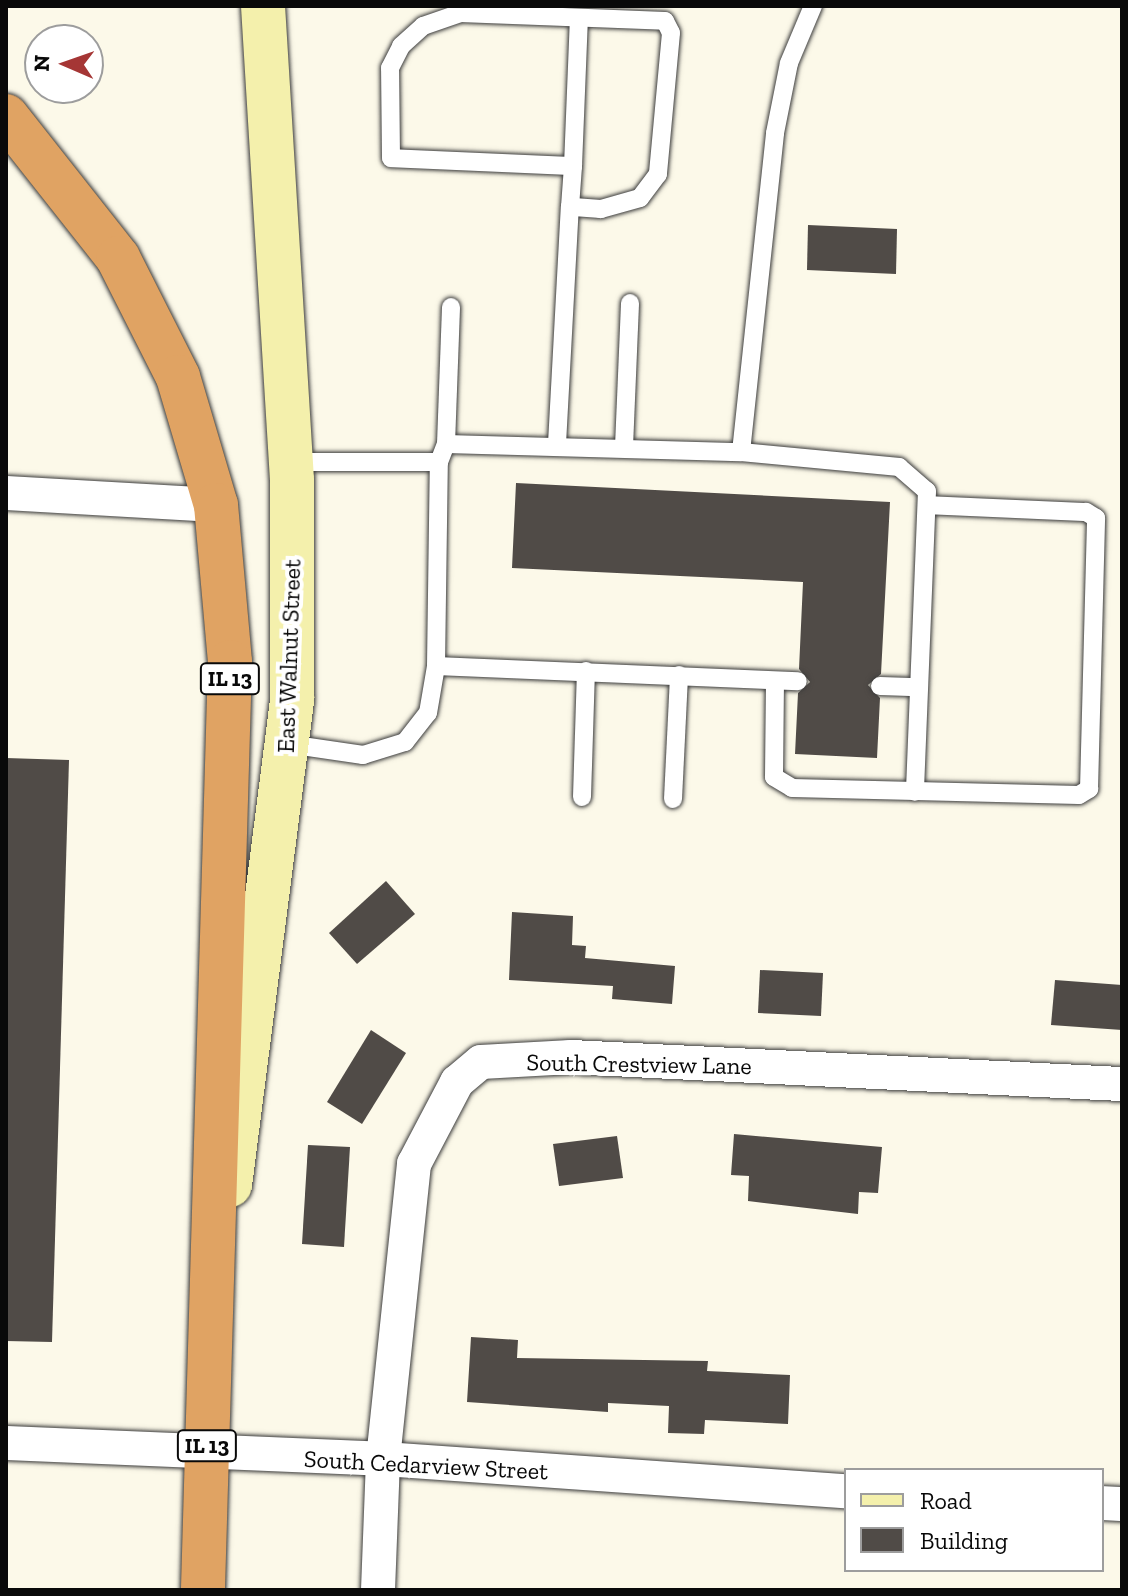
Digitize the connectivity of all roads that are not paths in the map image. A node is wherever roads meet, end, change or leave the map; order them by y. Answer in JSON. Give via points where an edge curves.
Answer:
{"nodes":[{"id":1,"x":263,"y":6,"type":"edge"},
{"id":2,"x":813,"y":6,"type":"edge"},
{"id":3,"x":579,"y":18,"type":"junction"},
{"id":4,"x":6,"y":116,"type":"edge"},
{"id":5,"x":573,"y":166,"type":"junction"},
{"id":6,"x":570,"y":207,"type":"junction"},
{"id":7,"x":630,"y":303,"type":"dead end"},
{"id":8,"x":451,"y":307,"type":"dead end"},
{"id":9,"x":446,"y":444,"type":"junction"},
{"id":10,"x":557,"y":444,"type":"junction"},
{"id":11,"x":624,"y":447,"type":"junction"},
{"id":12,"x":741,"y":452,"type":"junction"},
{"id":13,"x":291,"y":462,"type":"junction"},
{"id":14,"x":439,"y":462,"type":"junction"},
{"id":15,"x":6,"y":493,"type":"edge"},
{"id":16,"x":216,"y":505,"type":"junction"},
{"id":17,"x":928,"y":505,"type":"junction"},
{"id":18,"x":436,"y":666,"type":"junction"},
{"id":19,"x":586,"y":671,"type":"junction"},
{"id":20,"x":679,"y":675,"type":"junction"},
{"id":21,"x":775,"y":681,"type":"junction"},
{"id":22,"x":798,"y":681,"type":"dead end"},
{"id":23,"x":880,"y":686,"type":"dead end"},
{"id":24,"x":918,"y":687,"type":"junction"},
{"id":25,"x":288,"y":744,"type":"junction"},
{"id":26,"x":915,"y":792,"type":"junction"},
{"id":27,"x":582,"y":797,"type":"dead end"},
{"id":28,"x":673,"y":799,"type":"dead end"},
{"id":29,"x":1122,"y":1084,"type":"edge"},
{"id":30,"x":211,"y":1302,"type":"junction"},
{"id":31,"x":6,"y":1443,"type":"edge"},
{"id":32,"x":207,"y":1456,"type":"junction"},
{"id":33,"x":383,"y":1459,"type":"junction"},
{"id":34,"x":844,"y":1491,"type":"edge"},
{"id":35,"x":203,"y":1590,"type":"edge"},
{"id":36,"x":378,"y":1590,"type":"edge"}],
"edges":[{"from":1,"to":13,"type":"street","name":"East Walnut Street"},
{"from":2,"to":12,"type":"lane","via":[[789,63],[775,133]]},
{"from":3,"to":5,"type":"lane"},
{"from":3,"to":5,"type":"lane","via":[[460,13],[423,26],[390,68],[391,158]]},
{"from":3,"to":6,"type":"lane","via":[[665,21],[671,33],[658,174],[640,198],[601,209]]},
{"from":4,"to":16,"type":"highway","name":"East Walnut Street","number":"IL 13","via":[[118,258],[178,377]]},
{"from":5,"to":6,"type":"lane"},
{"from":6,"to":10,"type":"lane"},
{"from":7,"to":11,"type":"lane"},
{"from":8,"to":9,"type":"lane"},
{"from":9,"to":10,"type":"lane"},
{"from":9,"to":14,"type":"lane"},
{"from":10,"to":11,"type":"lane"},
{"from":11,"to":12,"type":"lane"},
{"from":12,"to":17,"type":"lane","via":[[899,467],[917,477]]},
{"from":13,"to":14,"type":"lane"},
{"from":13,"to":25,"type":"street","name":"East Walnut Street"},
{"from":14,"to":18,"type":"lane"},
{"from":15,"to":16,"type":"street"},
{"from":16,"to":30,"type":"highway","name":"East Walnut Street","number":"IL 13","via":[[230,662]]},
{"from":17,"to":24,"type":"lane"},
{"from":17,"to":26,"type":"lane","via":[[1086,512],[1096,518],[1089,789],[1079,795]]},
{"from":18,"to":19,"type":"lane"},
{"from":18,"to":25,"type":"lane","via":[[428,713],[405,742],[363,755]]},
{"from":19,"to":20,"type":"lane"},
{"from":19,"to":27,"type":"lane"},
{"from":20,"to":21,"type":"lane"},
{"from":20,"to":28,"type":"lane"},
{"from":21,"to":22,"type":"lane"},
{"from":21,"to":26,"type":"lane","via":[[774,777],[792,788]]},
{"from":23,"to":24,"type":"lane"},
{"from":24,"to":26,"type":"lane"},
{"from":25,"to":30,"type":"street","name":"East Walnut Street"},
{"from":29,"to":33,"type":"street","name":"South Crestview Lane","via":[[571,1057],[481,1062],[457,1082],[414,1164]]},
{"from":30,"to":32,"type":"highway","name":"East Walnut Street","number":"IL 13"},
{"from":31,"to":32,"type":"street","name":"South Cedarview Street"},
{"from":32,"to":33,"type":"street","name":"South Cedarview Street"},
{"from":32,"to":35,"type":"highway","name":"East Walnut Street","number":"IL 13"},
{"from":33,"to":34,"type":"street","name":"South Cedarview Street"},
{"from":33,"to":36,"type":"street","name":"South Crestview Lane"}]}
